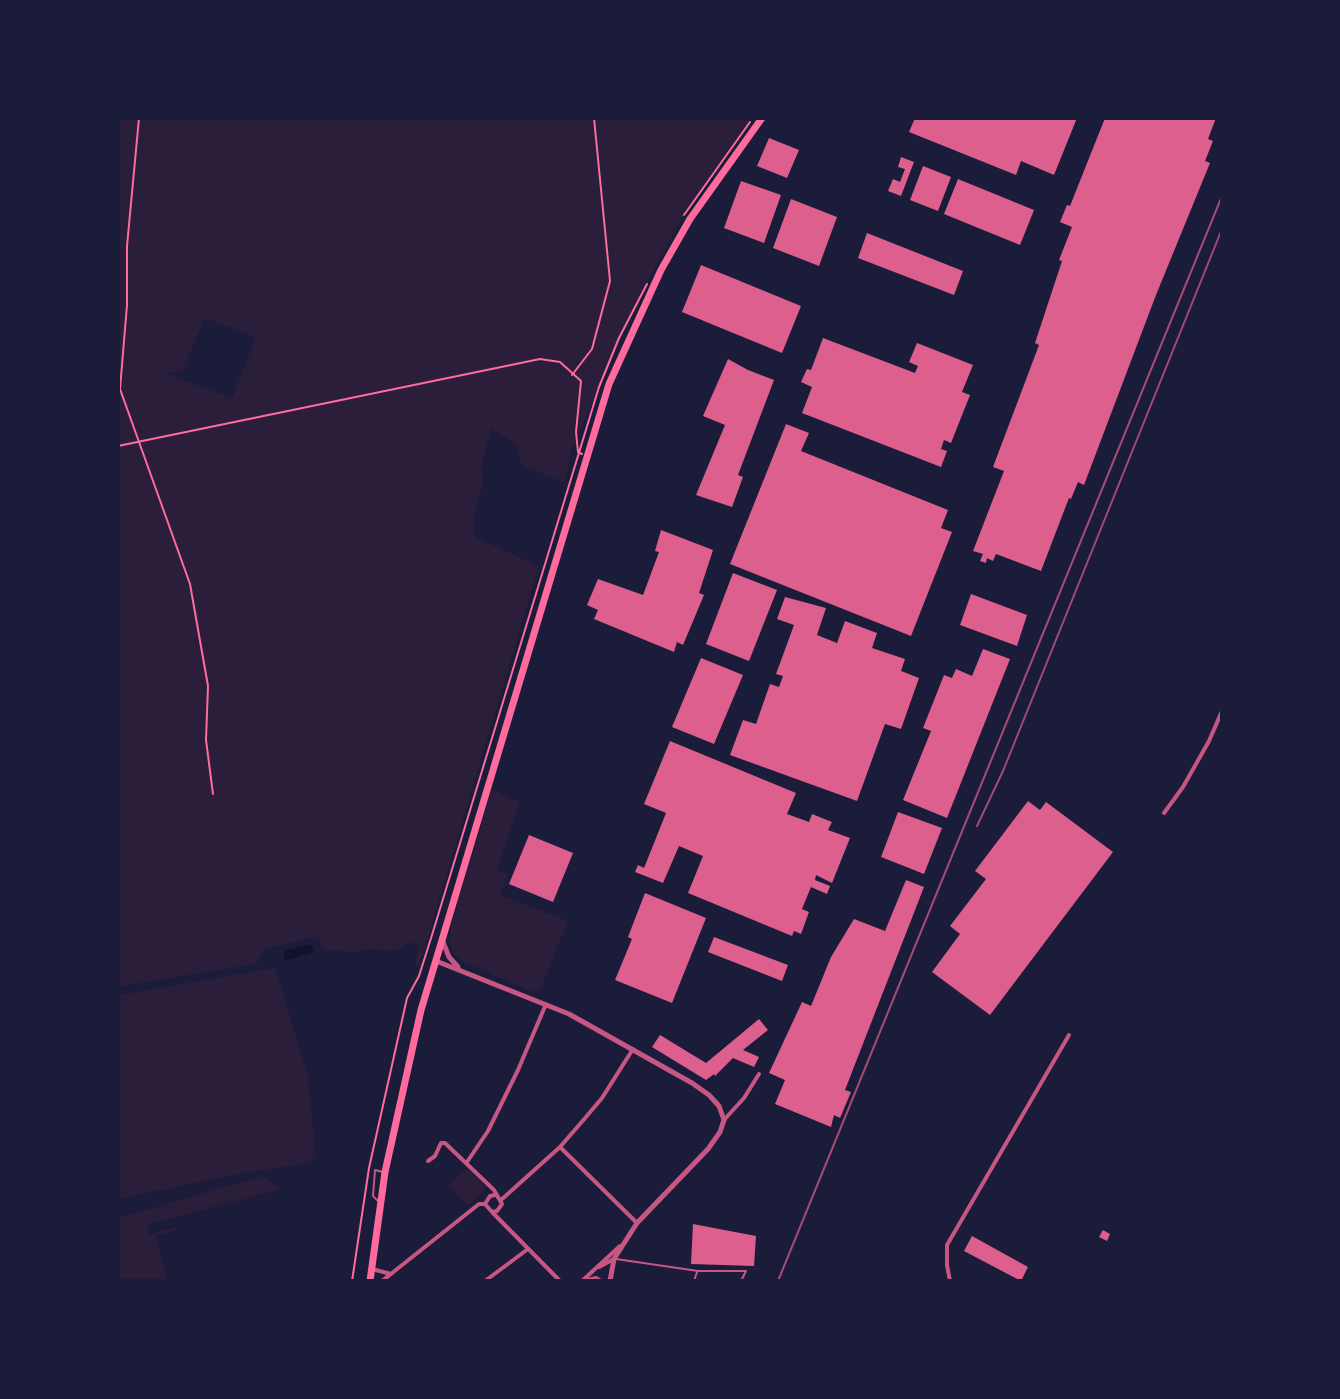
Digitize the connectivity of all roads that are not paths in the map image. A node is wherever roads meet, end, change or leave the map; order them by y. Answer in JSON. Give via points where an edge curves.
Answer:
{"nodes":[{"id":1,"x":762,"y":118,"type":"edge"},
{"id":2,"x":1222,"y":711,"type":"edge"},
{"id":3,"x":1164,"y":813,"type":"dead end"},
{"id":4,"x":442,"y":937,"type":"junction"},
{"id":5,"x":435,"y":961,"type":"junction"},
{"id":6,"x":462,"y":971,"type":"junction"},
{"id":7,"x":546,"y":1004,"type":"junction"},
{"id":8,"x":1069,"y":1035,"type":"dead end"},
{"id":9,"x":633,"y":1049,"type":"junction"},
{"id":10,"x":759,"y":1074,"type":"dead end"},
{"id":11,"x":724,"y":1120,"type":"junction"},
{"id":12,"x":560,"y":1147,"type":"junction"},
{"id":13,"x":428,"y":1161,"type":"dead end"},
{"id":14,"x":467,"y":1162,"type":"junction"},
{"id":15,"x":385,"y":1172,"type":"junction"},
{"id":16,"x":495,"y":1195,"type":"junction"},
{"id":17,"x":501,"y":1200,"type":"junction"},
{"id":18,"x":381,"y":1203,"type":"junction"},
{"id":19,"x":485,"y":1204,"type":"junction"},
{"id":20,"x":492,"y":1212,"type":"junction"},
{"id":21,"x":637,"y":1223,"type":"junction"},
{"id":22,"x":620,"y":1246,"type":"junction"},
{"id":23,"x":528,"y":1249,"type":"junction"},
{"id":24,"x":614,"y":1259,"type":"junction"},
{"id":25,"x":372,"y":1269,"type":"junction"},
{"id":26,"x":698,"y":1271,"type":"junction"},
{"id":27,"x":391,"y":1274,"type":"junction"},
{"id":28,"x":370,"y":1281,"type":"edge"},
{"id":29,"x":382,"y":1281,"type":"edge"},
{"id":30,"x":485,"y":1281,"type":"edge"},
{"id":31,"x":560,"y":1281,"type":"edge"},
{"id":32,"x":584,"y":1281,"type":"edge"},
{"id":33,"x":601,"y":1281,"type":"edge"},
{"id":34,"x":610,"y":1281,"type":"edge"},
{"id":35,"x":694,"y":1281,"type":"edge"},
{"id":36,"x":741,"y":1281,"type":"edge"},
{"id":37,"x":950,"y":1281,"type":"edge"}],
"edges":[{"from":1,"to":4,"type":"main road","via":[[690,219],[619,358]]},
{"from":2,"to":3,"type":"street"},
{"from":4,"to":5,"type":"main road"},
{"from":4,"to":6,"type":"street","via":[[449,957]]},
{"from":5,"to":6,"type":"street"},
{"from":5,"to":15,"type":"main road"},
{"from":6,"to":7,"type":"street"},
{"from":7,"to":9,"type":"street"},
{"from":7,"to":14,"type":"street","via":[[508,1092]]},
{"from":8,"to":37,"type":"street","via":[[947,1245]]},
{"from":9,"to":11,"type":"street","via":[[709,1095]]},
{"from":9,"to":12,"type":"street","via":[[602,1098]]},
{"from":10,"to":11,"type":"street"},
{"from":11,"to":21,"type":"street","via":[[708,1149]]},
{"from":12,"to":17,"type":"street"},
{"from":12,"to":21,"type":"street"},
{"from":13,"to":14,"type":"street","via":[[445,1143]]},
{"from":14,"to":16,"type":"street"},
{"from":15,"to":18,"type":"main road"},
{"from":15,"to":18,"type":"lane","via":[[375,1170],[373,1196]]},
{"from":16,"to":17,"type":"street"},
{"from":16,"to":19,"type":"street"},
{"from":17,"to":20,"type":"street"},
{"from":18,"to":25,"type":"main road"},
{"from":19,"to":20,"type":"street"},
{"from":19,"to":27,"type":"street"},
{"from":20,"to":23,"type":"street"},
{"from":21,"to":22,"type":"street"},
{"from":22,"to":24,"type":"street"},
{"from":22,"to":24,"type":"street","via":[[582,1281]]},
{"from":23,"to":30,"type":"street"},
{"from":23,"to":31,"type":"street"},
{"from":24,"to":26,"type":"lane"},
{"from":24,"to":34,"type":"street"},
{"from":25,"to":27,"type":"street"},
{"from":25,"to":28,"type":"main road"},
{"from":26,"to":35,"type":"lane"},
{"from":26,"to":36,"type":"lane","via":[[746,1271]]},
{"from":27,"to":29,"type":"street"},
{"from":32,"to":33,"type":"street"}]}
